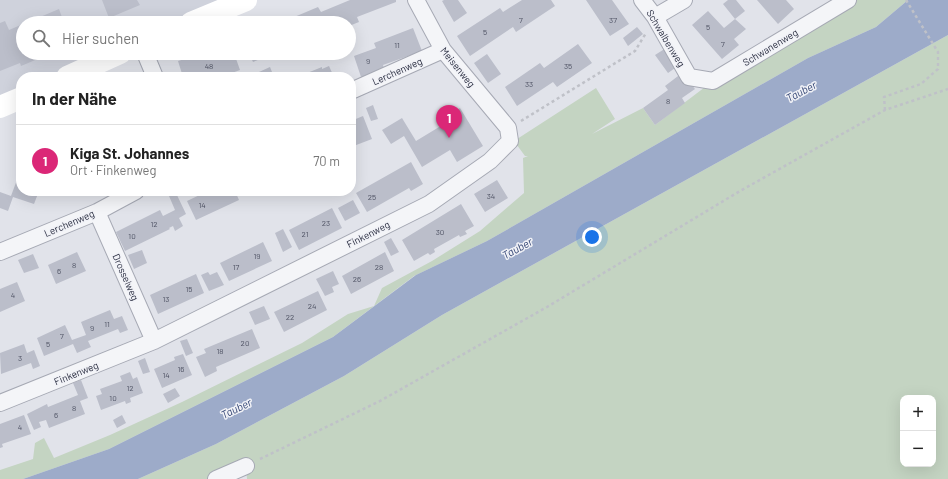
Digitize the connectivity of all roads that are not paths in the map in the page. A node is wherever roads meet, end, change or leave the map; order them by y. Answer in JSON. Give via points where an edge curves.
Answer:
{"nodes":[{"id":1,"x":246,"y":0,"type":"edge"},
{"id":2,"x":416,"y":0,"type":"edge"},
{"id":3,"x":642,"y":0,"type":"edge"},
{"id":4,"x":684,"y":0,"type":"edge"},
{"id":5,"x":848,"y":0,"type":"edge"},
{"id":6,"x":208,"y":16,"type":"edge"},
{"id":7,"x":655,"y":17,"type":"junction"},
{"id":8,"x":443,"y":50,"type":"junction"},
{"id":9,"x":105,"y":60,"type":"edge"},
{"id":10,"x":148,"y":60,"type":"edge"},
{"id":11,"x":78,"y":72,"type":"edge"},
{"id":12,"x":153,"y":72,"type":"edge"},
{"id":13,"x":689,"y":77,"type":"joint"},
{"id":14,"x":356,"y":89,"type":"edge"},
{"id":15,"x":16,"y":100,"type":"edge"},
{"id":16,"x":0,"y":107,"type":"edge"},
{"id":17,"x":508,"y":128,"type":"joint"},
{"id":18,"x":127,"y":196,"type":"edge"},
{"id":19,"x":98,"y":212,"type":"junction"},
{"id":20,"x":0,"y":252,"type":"edge"},
{"id":21,"x":154,"y":341,"type":"junction"},
{"id":22,"x":0,"y":403,"type":"edge"},
{"id":23,"x":246,"y":466,"type":"road end"},
{"id":24,"x":216,"y":479,"type":"edge"}],
"edges":[{"from":1,"to":6,"type":"street"},
{"from":2,"to":8,"type":"street","name":"Meisenweg"},
{"from":3,"to":7,"type":"street","name":"Schwalbenweg"},
{"from":4,"to":7,"type":"street"},
{"from":5,"to":13,"type":"street","name":"Schwanenweg","via":[[713,81]]},
{"from":7,"to":13,"type":"street","name":"Schwalbenweg"},
{"from":8,"to":14,"type":"street","name":"Lerchenweg"},
{"from":8,"to":17,"type":"street","name":"Meisenweg"},
{"from":9,"to":11,"type":"street"},
{"from":10,"to":12,"type":"street"},
{"from":15,"to":16,"type":"street"},
{"from":17,"to":21,"type":"street","name":"Finkenweg","via":[[510,141],[490,161],[429,204]]},
{"from":18,"to":19,"type":"street","name":"Lerchenweg"},
{"from":19,"to":20,"type":"street","name":"Lerchenweg"},
{"from":19,"to":21,"type":"street","name":"Drosselweg"},
{"from":21,"to":22,"type":"street","name":"Finkenweg"},
{"from":23,"to":24,"type":"street"}]}
